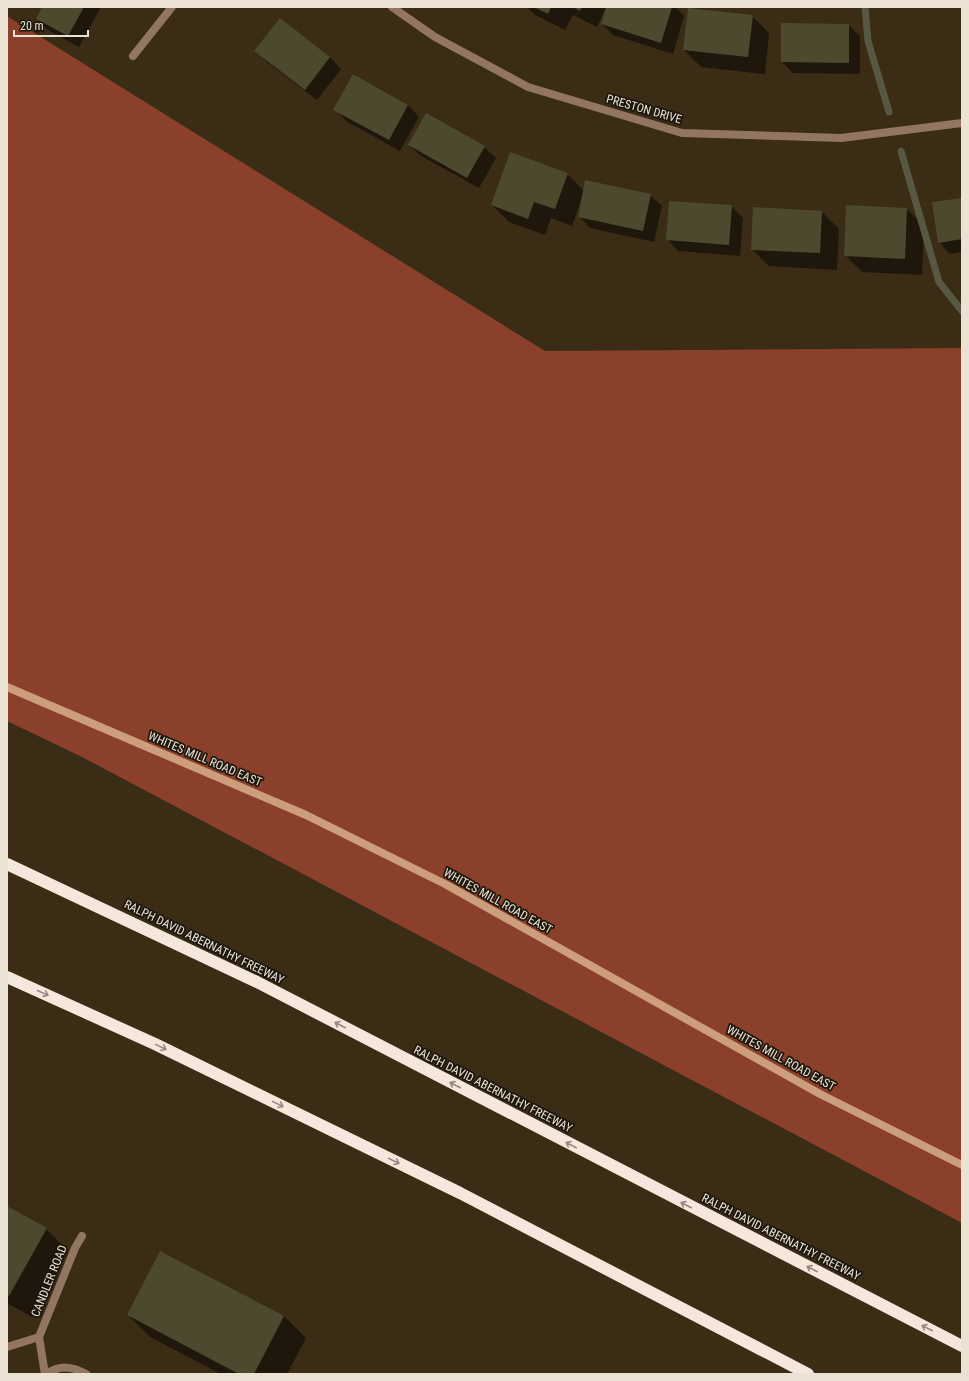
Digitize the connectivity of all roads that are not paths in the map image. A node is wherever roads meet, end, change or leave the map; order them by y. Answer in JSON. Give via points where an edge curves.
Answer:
{"nodes":[{"id":1,"x":172,"y":7,"type":"edge"},
{"id":2,"x":392,"y":7,"type":"edge"},
{"id":3,"x":133,"y":56,"type":"dead end"},
{"id":4,"x":962,"y":123,"type":"edge"},
{"id":5,"x":7,"y":687,"type":"edge"},
{"id":6,"x":7,"y":864,"type":"edge"},
{"id":7,"x":7,"y":977,"type":"edge"},
{"id":8,"x":962,"y":1165,"type":"edge"},
{"id":9,"x":82,"y":1236,"type":"dead end"},
{"id":10,"x":39,"y":1337,"type":"junction"},
{"id":11,"x":962,"y":1346,"type":"edge"},
{"id":12,"x":7,"y":1347,"type":"edge"},
{"id":13,"x":45,"y":1374,"type":"edge"},
{"id":14,"x":86,"y":1374,"type":"edge"},
{"id":15,"x":808,"y":1374,"type":"edge"}],
"edges":[{"from":1,"to":3,"type":"street"},
{"from":2,"to":4,"type":"street","name":"PRESTON DRIVE","via":[[435,37],[528,87],[682,133],[840,138]]},
{"from":5,"to":8,"type":"street","name":"WHITES MILL ROAD EAST","via":[[306,815],[445,884],[820,1094]]},
{"from":11,"to":6,"type":"highway","name":"RALPH DAVID ABERNATHY FREEWAY","one_way":true,"via":[[257,982]]},
{"from":7,"to":15,"type":"highway","one_way":true,"via":[[155,1044],[453,1190]]},
{"from":9,"to":10,"type":"street","name":"CANDLER ROAD"},
{"from":10,"to":12,"type":"street"},
{"from":10,"to":13,"type":"street"},
{"from":13,"to":14,"type":"street","via":[[67,1367],[76,1368]]}]}
